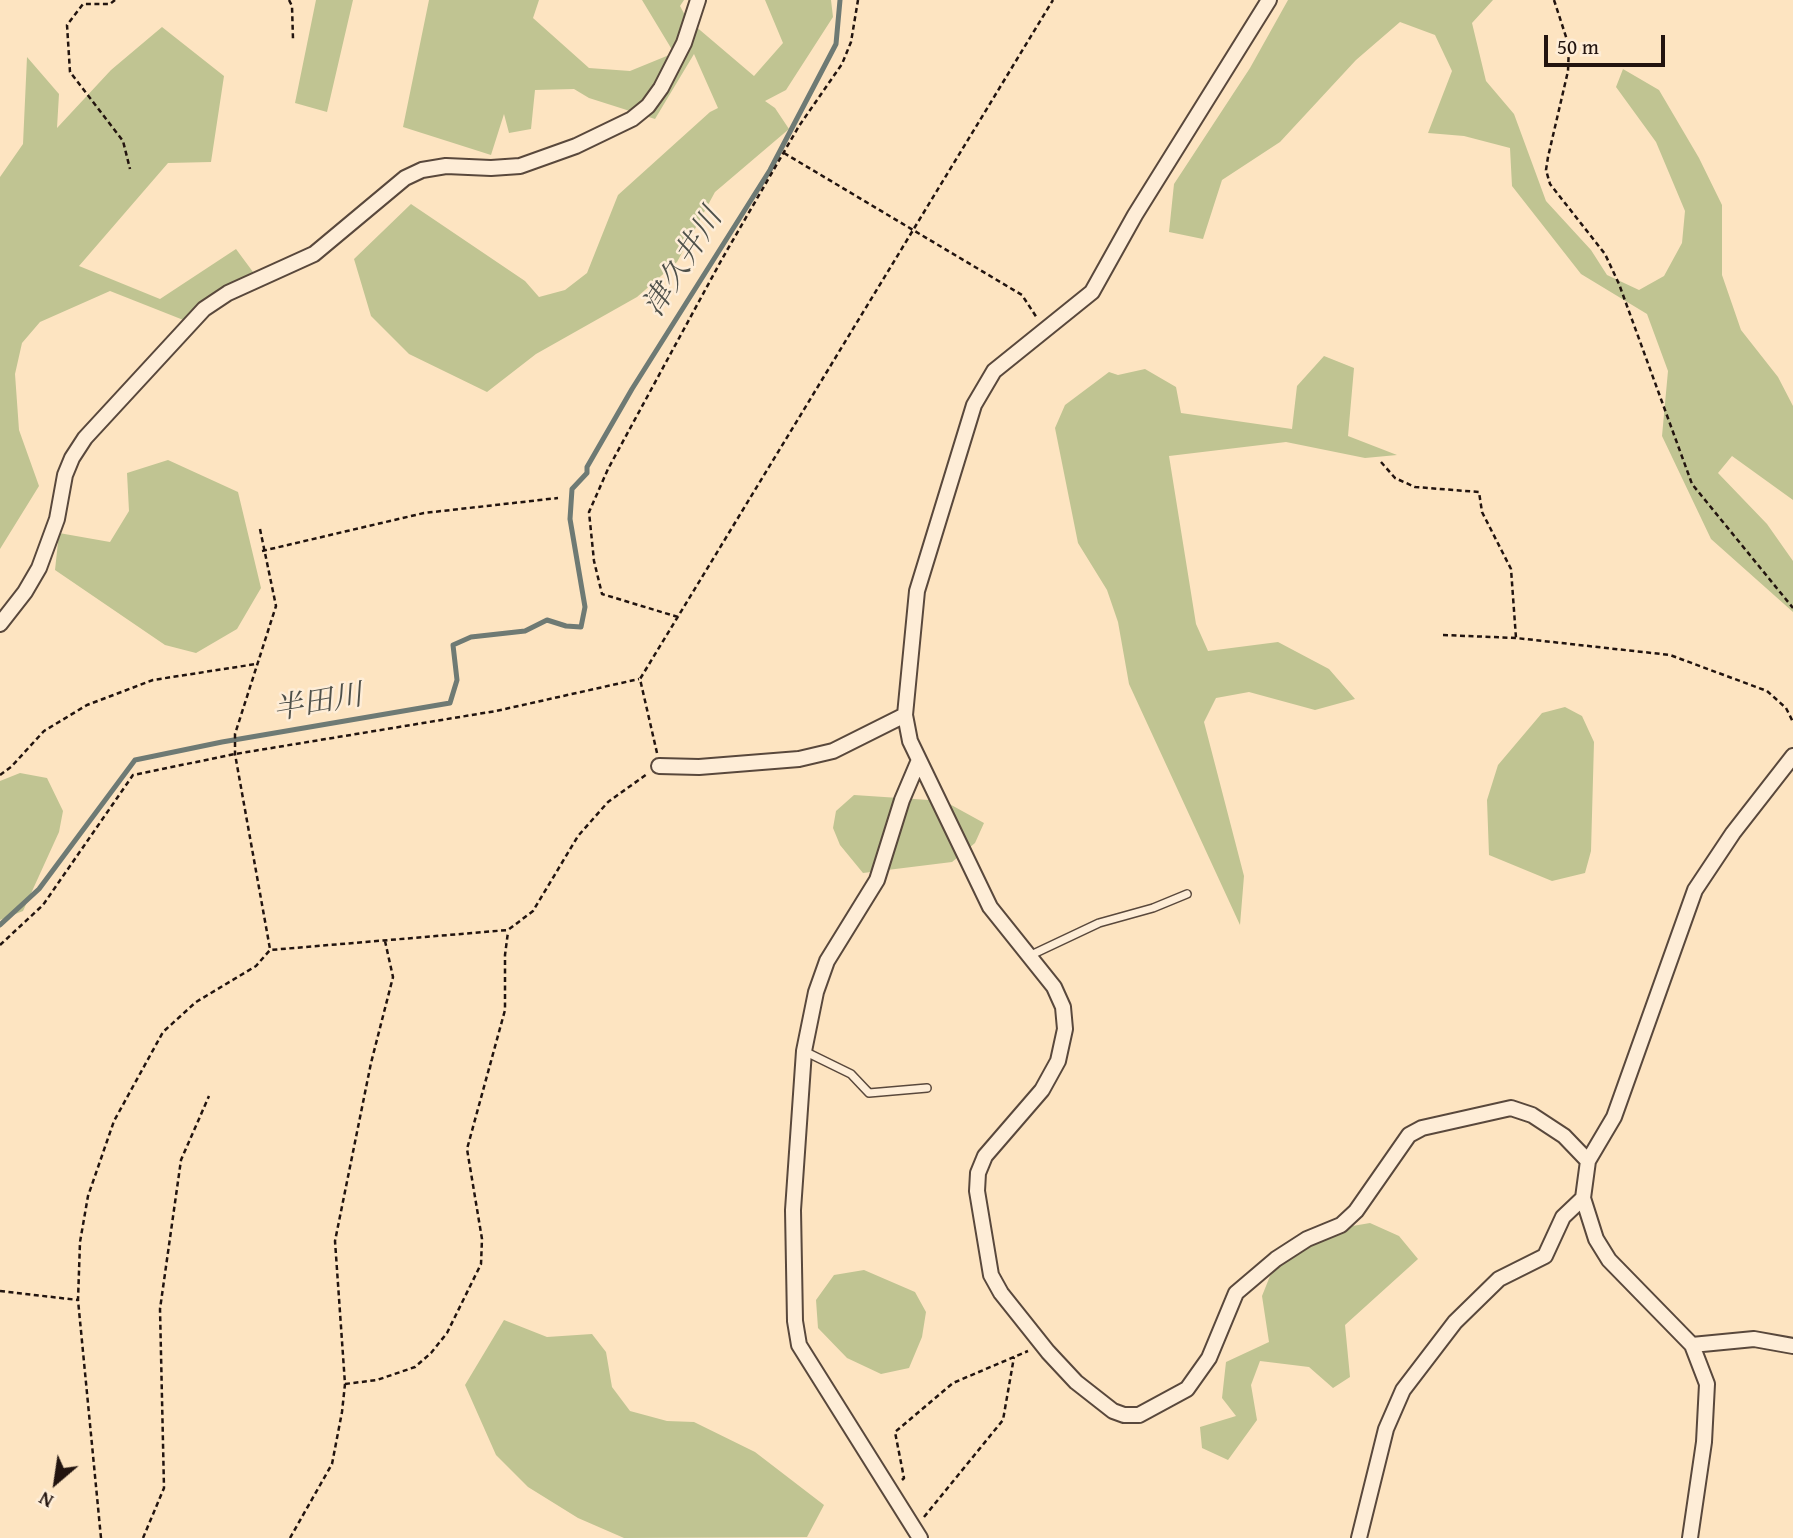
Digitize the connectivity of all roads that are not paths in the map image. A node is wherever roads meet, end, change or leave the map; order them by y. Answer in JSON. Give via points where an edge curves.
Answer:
{"nodes":[{"id":1,"x":698,"y":0,"type":"edge"},
{"id":2,"x":1269,"y":0,"type":"edge"},
{"id":3,"x":0,"y":624,"type":"edge"},
{"id":4,"x":905,"y":715,"type":"junction"},
{"id":5,"x":1793,"y":756,"type":"edge"},
{"id":6,"x":919,"y":760,"type":"junction"},
{"id":7,"x":659,"y":766,"type":"road end"},
{"id":8,"x":1187,"y":894,"type":"dead end"},
{"id":9,"x":1028,"y":957,"type":"junction"},
{"id":10,"x":804,"y":1051,"type":"junction"},
{"id":11,"x":927,"y":1088,"type":"dead end"},
{"id":12,"x":1588,"y":1161,"type":"junction"},
{"id":13,"x":1583,"y":1198,"type":"junction"},
{"id":14,"x":1692,"y":1345,"type":"junction"},
{"id":15,"x":1793,"y":1346,"type":"edge"},
{"id":16,"x":917,"y":1533,"type":"edge"},
{"id":17,"x":1359,"y":1538,"type":"edge"},
{"id":18,"x":1690,"y":1538,"type":"edge"}],
"edges":[{"from":1,"to":3,"type":"street","via":[[684,43],[661,88],[632,119],[520,166],[422,170],[405,178],[314,254],[228,293],[204,309],[72,458],[57,519],[38,568]]},
{"from":2,"to":4,"type":"street","via":[[1135,215],[1093,292],[995,371],[974,405],[916,591]]},
{"from":4,"to":6,"type":"street"},
{"from":4,"to":7,"type":"street","via":[[833,751],[799,759]]},
{"from":5,"to":12,"type":"street","via":[[1695,890],[1614,1117]]},
{"from":6,"to":9,"type":"street","via":[[990,907]]},
{"from":6,"to":10,"type":"street","via":[[877,880],[827,961]]},
{"from":8,"to":9,"type":"lane","via":[[1099,923]]},
{"from":9,"to":12,"type":"street","via":[[1054,987],[1063,1007],[1065,1029],[1058,1061],[1042,1090],[985,1156],[978,1173],[991,1275],[1042,1344],[1094,1398],[1124,1415],[1139,1415],[1187,1389],[1209,1359],[1236,1293],[1276,1259],[1341,1225],[1409,1135],[1511,1108],[1532,1115],[1564,1136]]},
{"from":10,"to":11,"type":"lane","via":[[851,1074],[869,1093]]},
{"from":10,"to":16,"type":"street","via":[[793,1210],[794,1321],[799,1345]]},
{"from":12,"to":13,"type":"street"},
{"from":13,"to":14,"type":"street","via":[[1592,1229],[1609,1260]]},
{"from":13,"to":17,"type":"street","via":[[1563,1217],[1545,1256],[1489,1288],[1455,1322],[1403,1390],[1386,1429]]},
{"from":14,"to":15,"type":"street","via":[[1754,1339]]},
{"from":14,"to":18,"type":"street","via":[[1707,1384]]}]}
